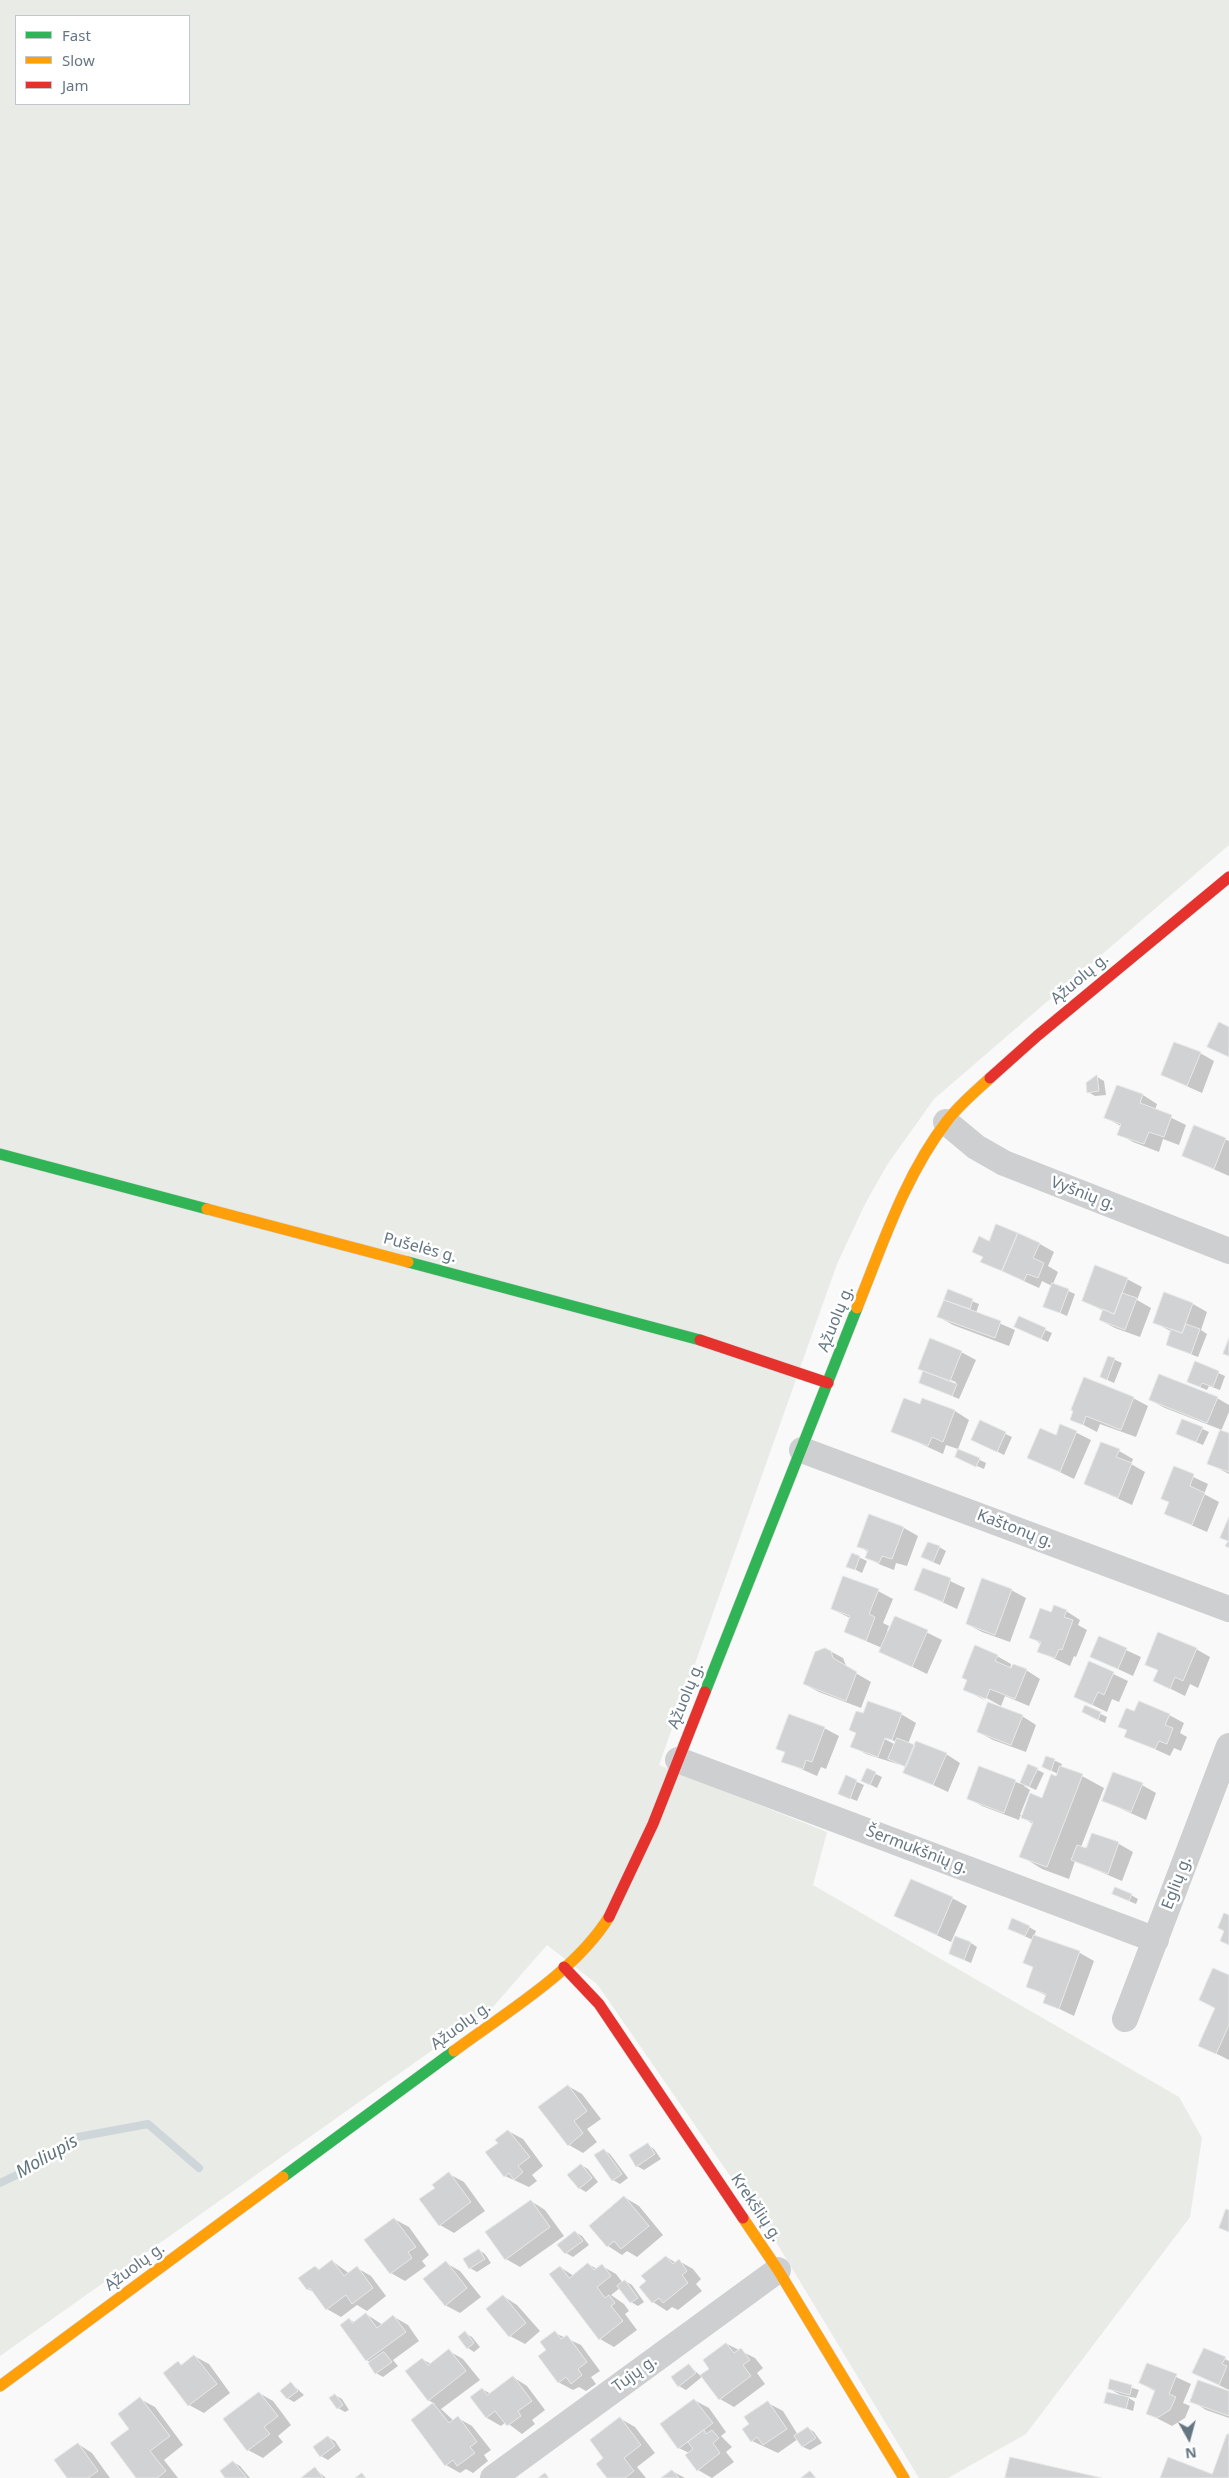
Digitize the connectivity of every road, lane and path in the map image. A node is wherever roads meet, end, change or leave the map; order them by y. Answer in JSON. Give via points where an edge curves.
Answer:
{"nodes":[{"id":1,"x":1229,"y":877,"type":"edge"},
{"id":2,"x":946,"y":1122,"type":"junction"},
{"id":3,"x":0,"y":1154,"type":"edge"},
{"id":4,"x":1229,"y":1251,"type":"edge"},
{"id":5,"x":828,"y":1383,"type":"junction"},
{"id":6,"x":802,"y":1450,"type":"junction"},
{"id":7,"x":1229,"y":1609,"type":"edge"},
{"id":8,"x":1229,"y":1746,"type":"edge"},
{"id":9,"x":678,"y":1760,"type":"junction"},
{"id":10,"x":1156,"y":1940,"type":"junction"},
{"id":11,"x":564,"y":1967,"type":"junction"},
{"id":12,"x":1125,"y":2019,"type":"dead end"},
{"id":13,"x":778,"y":2270,"type":"junction"},
{"id":14,"x":0,"y":2386,"type":"edge"},
{"id":15,"x":492,"y":2478,"type":"edge"},
{"id":16,"x":904,"y":2478,"type":"edge"}],
"edges":[{"from":1,"to":2,"type":"street","name":"Ąžuolų g.","via":[[1037,1036],[978,1088]]},
{"from":2,"to":4,"type":"street","name":"Vyšnių g.","via":[[976,1148],[1004,1163]]},
{"from":2,"to":5,"type":"street","name":"Ąžuolų g.","via":[[913,1177]]},
{"from":3,"to":5,"type":"street","name":"Pušelės g.","via":[[699,1340]]},
{"from":5,"to":6,"type":"street","name":"Ąžuolų g."},
{"from":6,"to":7,"type":"street","name":"Kaštonų g."},
{"from":6,"to":9,"type":"street","name":"Ąžuolų g."},
{"from":8,"to":10,"type":"street","name":"Eglių g."},
{"from":9,"to":10,"type":"street","name":"Šermukšnių g."},
{"from":9,"to":11,"type":"street","name":"Ąžuolų g.","via":[[618,1901],[597,1934]]},
{"from":10,"to":12,"type":"street","name":"Eglių g."},
{"from":11,"to":13,"type":"street","name":"Krekšlių g.","via":[[599,2004]]},
{"from":11,"to":14,"type":"street","name":"Ąžuolų g."},
{"from":13,"to":15,"type":"street","name":"Tujų g."},
{"from":13,"to":16,"type":"street","name":"Krekšlių g."}]}
